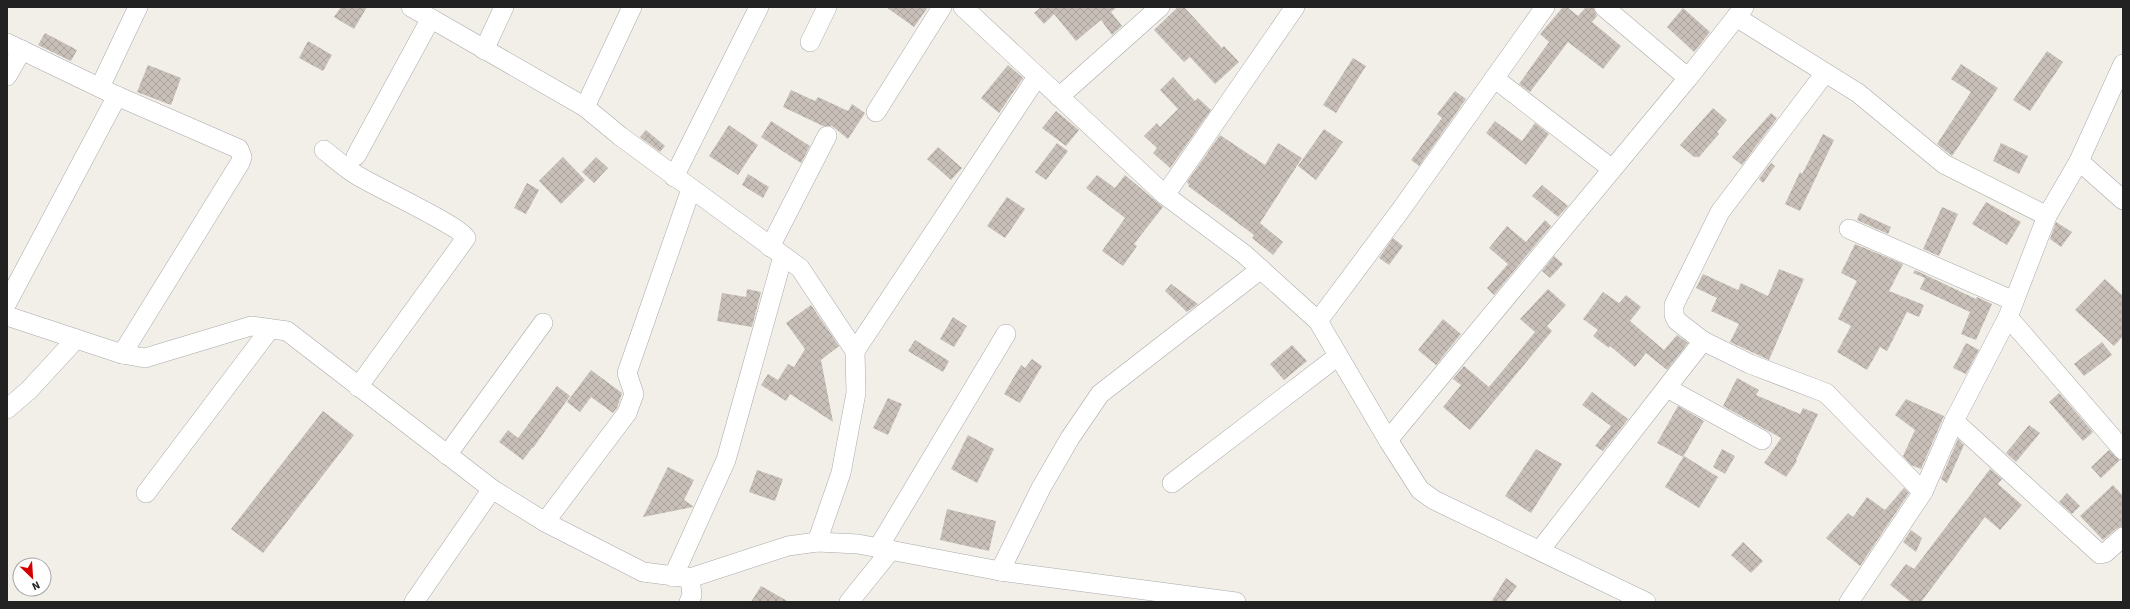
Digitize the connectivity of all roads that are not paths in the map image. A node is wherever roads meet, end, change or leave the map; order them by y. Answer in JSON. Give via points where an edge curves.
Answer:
{"nodes":[{"id":1,"x":138,"y":7,"type":"edge"},
{"id":2,"x":411,"y":7,"type":"edge"},
{"id":3,"x":504,"y":7,"type":"edge"},
{"id":4,"x":632,"y":7,"type":"edge"},
{"id":5,"x":759,"y":7,"type":"edge"},
{"id":6,"x":827,"y":7,"type":"edge"},
{"id":7,"x":942,"y":7,"type":"edge"},
{"id":8,"x":1160,"y":7,"type":"edge"},
{"id":9,"x":1295,"y":7,"type":"edge"},
{"id":10,"x":1545,"y":7,"type":"edge"},
{"id":11,"x":1604,"y":7,"type":"edge"},
{"id":12,"x":972,"y":10,"type":"edge"},
{"id":13,"x":1740,"y":12,"type":"edge"},
{"id":14,"x":430,"y":20,"type":"junction"},
{"id":15,"x":810,"y":42,"type":"dead end"},
{"id":16,"x":15,"y":46,"type":"edge"},
{"id":17,"x":484,"y":50,"type":"junction"},
{"id":18,"x":2123,"y":64,"type":"edge"},
{"id":19,"x":1825,"y":73,"type":"junction"},
{"id":20,"x":7,"y":76,"type":"edge"},
{"id":21,"x":1037,"y":77,"type":"junction"},
{"id":22,"x":1494,"y":78,"type":"junction"},
{"id":23,"x":1688,"y":78,"type":"junction"},
{"id":24,"x":108,"y":91,"type":"junction"},
{"id":25,"x":1059,"y":97,"type":"junction"},
{"id":26,"x":585,"y":107,"type":"junction"},
{"id":27,"x":876,"y":112,"type":"dead end"},
{"id":28,"x":827,"y":136,"type":"dead end"},
{"id":29,"x":324,"y":150,"type":"dead end"},
{"id":30,"x":356,"y":156,"type":"dead end"},
{"id":31,"x":2079,"y":161,"type":"junction"},
{"id":32,"x":1612,"y":169,"type":"junction"},
{"id":33,"x":674,"y":177,"type":"junction"},
{"id":34,"x":691,"y":189,"type":"junction"},
{"id":35,"x":1165,"y":195,"type":"junction"},
{"id":36,"x":2123,"y":200,"type":"edge"},
{"id":37,"x":2047,"y":216,"type":"junction"},
{"id":38,"x":1849,"y":229,"type":"dead end"},
{"id":39,"x":777,"y":251,"type":"junction"},
{"id":40,"x":1261,"y":269,"type":"junction"},
{"id":41,"x":7,"y":303,"type":"edge"},
{"id":42,"x":2011,"y":309,"type":"junction"},
{"id":43,"x":7,"y":316,"type":"edge"},
{"id":44,"x":1318,"y":321,"type":"junction"},
{"id":45,"x":543,"y":323,"type":"dead end"},
{"id":46,"x":270,"y":329,"type":"junction"},
{"id":47,"x":1006,"y":334,"type":"dead end"},
{"id":48,"x":76,"y":339,"type":"junction"},
{"id":49,"x":1704,"y":341,"type":"junction"},
{"id":50,"x":855,"y":351,"type":"junction"},
{"id":51,"x":122,"y":354,"type":"junction"},
{"id":52,"x":1338,"y":356,"type":"junction"},
{"id":53,"x":358,"y":387,"type":"junction"},
{"id":54,"x":1667,"y":388,"type":"junction"},
{"id":55,"x":7,"y":409,"type":"edge"},
{"id":56,"x":1954,"y":421,"type":"junction"},
{"id":57,"x":1388,"y":440,"type":"junction"},
{"id":58,"x":1762,"y":440,"type":"dead end"},
{"id":59,"x":2123,"y":450,"type":"edge"},
{"id":60,"x":447,"y":455,"type":"junction"},
{"id":61,"x":1172,"y":483,"type":"dead end"},
{"id":62,"x":492,"y":489,"type":"junction"},
{"id":63,"x":146,"y":492,"type":"dead end"},
{"id":64,"x":1923,"y":492,"type":"junction"},
{"id":65,"x":545,"y":522,"type":"junction"},
{"id":66,"x":2123,"y":537,"type":"edge"},
{"id":67,"x":817,"y":542,"type":"junction"},
{"id":68,"x":885,"y":549,"type":"junction"},
{"id":69,"x":1540,"y":550,"type":"junction"},
{"id":70,"x":1000,"y":571,"type":"junction"},
{"id":71,"x":681,"y":578,"type":"junction"},
{"id":72,"x":414,"y":602,"type":"edge"},
{"id":73,"x":689,"y":602,"type":"edge"},
{"id":74,"x":849,"y":602,"type":"edge"},
{"id":75,"x":1236,"y":602,"type":"edge"},
{"id":76,"x":1646,"y":602,"type":"edge"},
{"id":77,"x":1849,"y":602,"type":"edge"}],
"edges":[{"from":1,"to":24,"type":"street"},
{"from":2,"to":14,"type":"street"},
{"from":3,"to":17,"type":"street"},
{"from":4,"to":26,"type":"street"},
{"from":5,"to":33,"type":"street"},
{"from":6,"to":15,"type":"street"},
{"from":7,"to":27,"type":"street"},
{"from":8,"to":25,"type":"street"},
{"from":9,"to":35,"type":"street"},
{"from":10,"to":22,"type":"street"},
{"from":11,"to":23,"type":"street"},
{"from":12,"to":21,"type":"street"},
{"from":13,"to":19,"type":"street"},
{"from":13,"to":23,"type":"street"},
{"from":14,"to":17,"type":"street"},
{"from":14,"to":30,"type":"street"},
{"from":16,"to":20,"type":"street"},
{"from":16,"to":24,"type":"street"},
{"from":17,"to":26,"type":"street"},
{"from":18,"to":31,"type":"street"},
{"from":19,"to":37,"type":"street","via":[[1858,93],[1944,164]]},
{"from":19,"to":49,"type":"street","via":[[1720,212],[1674,305],[1677,321]]},
{"from":21,"to":25,"type":"street"},
{"from":21,"to":50,"type":"street"},
{"from":22,"to":32,"type":"street"},
{"from":22,"to":44,"type":"street"},
{"from":23,"to":32,"type":"street"},
{"from":24,"to":41,"type":"street"},
{"from":24,"to":51,"type":"street","via":[[239,149],[242,156]]},
{"from":25,"to":35,"type":"street"},
{"from":26,"to":33,"type":"street"},
{"from":28,"to":39,"type":"street"},
{"from":29,"to":53,"type":"street","via":[[355,174],[448,225],[466,238]]},
{"from":31,"to":36,"type":"street"},
{"from":31,"to":37,"type":"street"},
{"from":32,"to":57,"type":"street"},
{"from":33,"to":34,"type":"street"},
{"from":34,"to":39,"type":"street"},
{"from":34,"to":65,"type":"street","via":[[626,372],[634,394],[627,413]]},
{"from":35,"to":40,"type":"street"},
{"from":37,"to":42,"type":"street"},
{"from":38,"to":42,"type":"street"},
{"from":39,"to":50,"type":"street","via":[[800,268]]},
{"from":39,"to":71,"type":"street","via":[[726,460]]},
{"from":40,"to":44,"type":"street"},
{"from":40,"to":70,"type":"street","via":[[1100,394],[1044,482]]},
{"from":42,"to":56,"type":"street"},
{"from":42,"to":59,"type":"street"},
{"from":43,"to":48,"type":"street"},
{"from":44,"to":52,"type":"street"},
{"from":45,"to":60,"type":"street"},
{"from":46,"to":51,"type":"street","via":[[251,326],[145,358]]},
{"from":46,"to":53,"type":"street","via":[[287,331]]},
{"from":46,"to":63,"type":"street"},
{"from":47,"to":68,"type":"street"},
{"from":48,"to":51,"type":"street"},
{"from":48,"to":55,"type":"street","via":[[29,390]]},
{"from":49,"to":54,"type":"street"},
{"from":49,"to":64,"type":"street","via":[[1750,364],[1826,393]]},
{"from":50,"to":67,"type":"street","via":[[855,400],[840,473]]},
{"from":52,"to":57,"type":"street"},
{"from":52,"to":61,"type":"street"},
{"from":53,"to":60,"type":"street"},
{"from":54,"to":58,"type":"street"},
{"from":54,"to":69,"type":"street"},
{"from":56,"to":64,"type":"street"},
{"from":56,"to":66,"type":"street","via":[[2100,554],[2105,553]]},
{"from":57,"to":69,"type":"street","via":[[1420,490],[1434,500]]},
{"from":60,"to":62,"type":"street"},
{"from":62,"to":65,"type":"street"},
{"from":62,"to":72,"type":"street"},
{"from":64,"to":77,"type":"street"},
{"from":65,"to":71,"type":"street","via":[[643,572]]},
{"from":67,"to":68,"type":"street","via":[[858,544]]},
{"from":67,"to":71,"type":"street","via":[[788,546]]},
{"from":68,"to":70,"type":"street"},
{"from":68,"to":74,"type":"street"},
{"from":69,"to":76,"type":"street"},
{"from":70,"to":75,"type":"street"},
{"from":71,"to":73,"type":"street","via":[[692,595]]}]}
